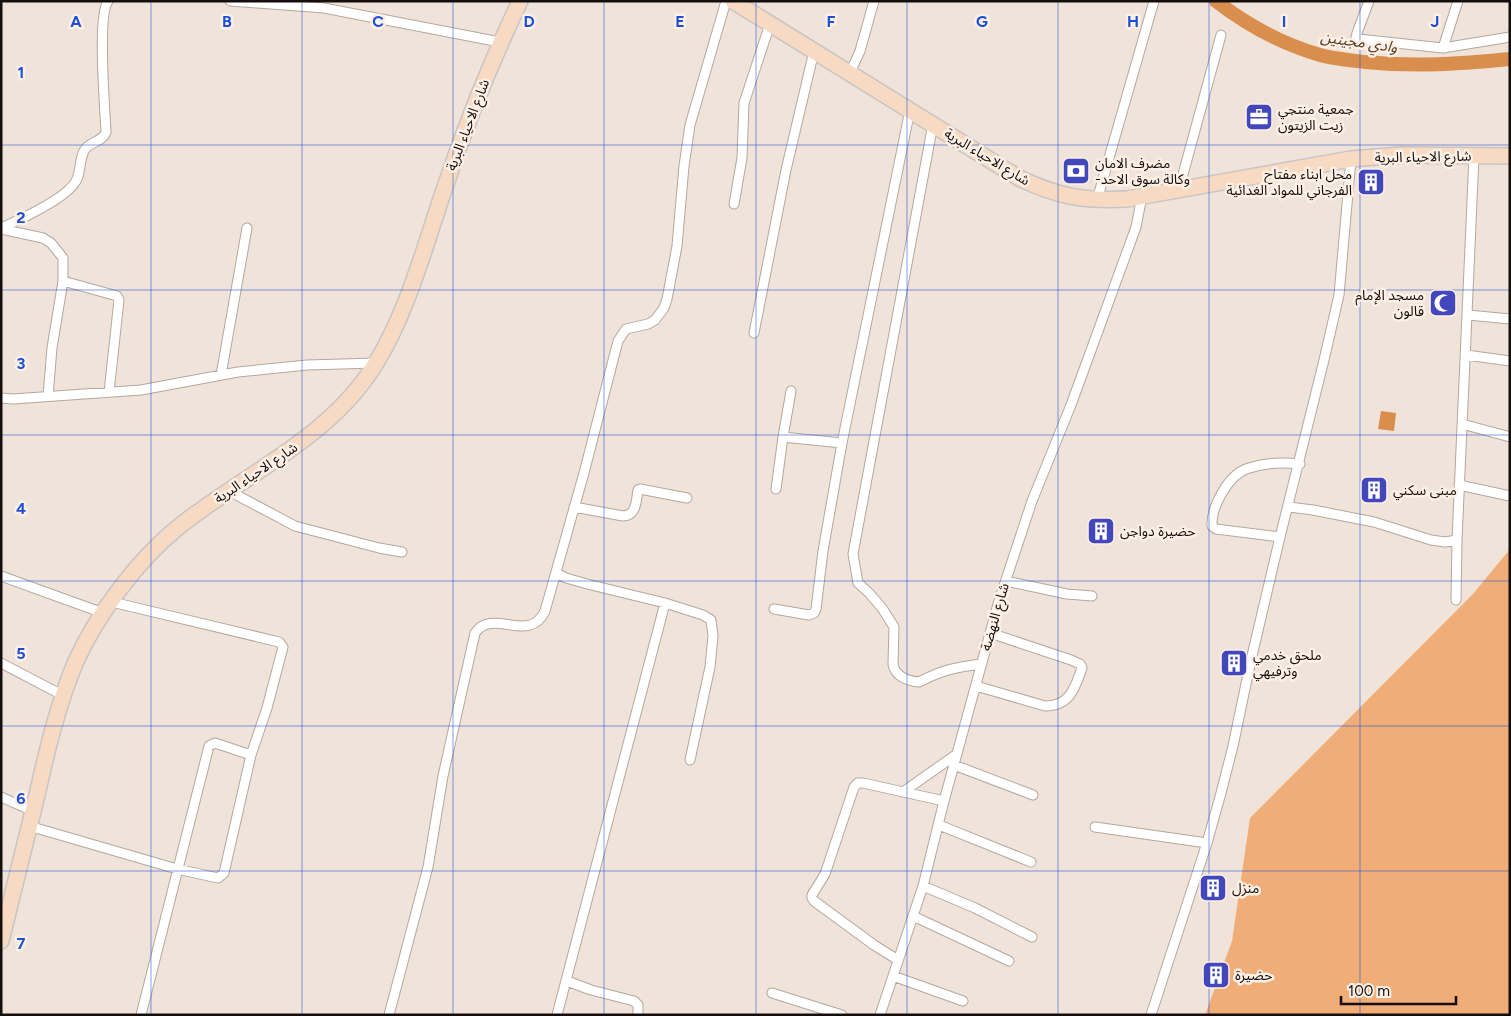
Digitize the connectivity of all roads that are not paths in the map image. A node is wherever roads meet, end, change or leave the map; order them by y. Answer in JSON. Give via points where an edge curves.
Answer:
{"nodes":[{"id":1,"x":108,"y":1,"type":"edge"},
{"id":2,"x":230,"y":1,"type":"edge"},
{"id":3,"x":520,"y":1,"type":"edge"},
{"id":4,"x":726,"y":1,"type":"edge"},
{"id":5,"x":733,"y":1,"type":"edge"},
{"id":6,"x":874,"y":1,"type":"edge"},
{"id":7,"x":1154,"y":1,"type":"edge"},
{"id":8,"x":1369,"y":1,"type":"edge"},
{"id":9,"x":1458,"y":1,"type":"edge"},
{"id":10,"x":770,"y":24,"type":"junction"},
{"id":11,"x":1221,"y":35,"type":"dead end"},
{"id":12,"x":1510,"y":37,"type":"edge"},
{"id":13,"x":500,"y":42,"type":"junction"},
{"id":14,"x":1443,"y":48,"type":"junction"},
{"id":15,"x":814,"y":51,"type":"junction"},
{"id":16,"x":850,"y":73,"type":"junction"},
{"id":17,"x":910,"y":110,"type":"junction"},
{"id":18,"x":933,"y":124,"type":"junction"},
{"id":19,"x":1474,"y":156,"type":"junction"},
{"id":20,"x":1510,"y":156,"type":"edge"},
{"id":21,"x":1351,"y":158,"type":"junction"},
{"id":22,"x":1179,"y":189,"type":"junction"},
{"id":23,"x":1142,"y":196,"type":"junction"},
{"id":24,"x":1097,"y":200,"type":"junction"},
{"id":25,"x":734,"y":204,"type":"dead end"},
{"id":26,"x":247,"y":228,"type":"dead end"},
{"id":27,"x":1,"y":229,"type":"edge"},
{"id":28,"x":63,"y":281,"type":"junction"},
{"id":29,"x":1468,"y":315,"type":"junction"},
{"id":30,"x":1510,"y":319,"type":"edge"},
{"id":31,"x":754,"y":333,"type":"dead end"},
{"id":32,"x":1466,"y":355,"type":"junction"},
{"id":33,"x":1510,"y":361,"type":"edge"},
{"id":34,"x":376,"y":363,"type":"junction"},
{"id":35,"x":221,"y":375,"type":"junction"},
{"id":36,"x":791,"y":391,"type":"dead end"},
{"id":37,"x":109,"y":392,"type":"junction"},
{"id":38,"x":48,"y":396,"type":"junction"},
{"id":39,"x":1,"y":398,"type":"edge"},
{"id":40,"x":1462,"y":424,"type":"junction"},
{"id":41,"x":783,"y":437,"type":"junction"},
{"id":42,"x":1510,"y":437,"type":"edge"},
{"id":43,"x":842,"y":444,"type":"junction"},
{"id":44,"x":1300,"y":464,"type":"junction"},
{"id":45,"x":1459,"y":485,"type":"junction"},
{"id":46,"x":776,"y":489,"type":"dead end"},
{"id":47,"x":229,"y":491,"type":"junction"},
{"id":48,"x":1510,"y":496,"type":"edge"},
{"id":49,"x":687,"y":498,"type":"dead end"},
{"id":50,"x":574,"y":507,"type":"junction"},
{"id":51,"x":1289,"y":507,"type":"junction"},
{"id":52,"x":1280,"y":537,"type":"junction"},
{"id":53,"x":1457,"y":540,"type":"junction"},
{"id":54,"x":402,"y":552,"type":"dead end"},
{"id":55,"x":556,"y":573,"type":"junction"},
{"id":56,"x":1,"y":576,"type":"edge"},
{"id":57,"x":1006,"y":581,"type":"junction"},
{"id":58,"x":1092,"y":596,"type":"dead end"},
{"id":59,"x":1456,"y":600,"type":"dead end"},
{"id":60,"x":665,"y":603,"type":"junction"},
{"id":61,"x":107,"y":608,"type":"junction"},
{"id":62,"x":774,"y":609,"type":"dead end"},
{"id":63,"x":990,"y":633,"type":"junction"},
{"id":64,"x":1,"y":663,"type":"edge"},
{"id":65,"x":982,"y":664,"type":"junction"},
{"id":66,"x":976,"y":686,"type":"junction"},
{"id":67,"x":64,"y":696,"type":"junction"},
{"id":68,"x":957,"y":754,"type":"junction"},
{"id":69,"x":252,"y":756,"type":"junction"},
{"id":70,"x":690,"y":760,"type":"dead end"},
{"id":71,"x":954,"y":765,"type":"junction"},
{"id":72,"x":903,"y":792,"type":"junction"},
{"id":73,"x":1033,"y":795,"type":"dead end"},
{"id":74,"x":1,"y":797,"type":"edge"},
{"id":75,"x":944,"y":801,"type":"junction"},
{"id":76,"x":33,"y":811,"type":"junction"},
{"id":77,"x":939,"y":825,"type":"junction"},
{"id":78,"x":29,"y":826,"type":"junction"},
{"id":79,"x":1094,"y":827,"type":"dead end"},
{"id":80,"x":1207,"y":843,"type":"junction"},
{"id":81,"x":1031,"y":862,"type":"dead end"},
{"id":82,"x":177,"y":870,"type":"junction"},
{"id":83,"x":923,"y":886,"type":"junction"},
{"id":84,"x":913,"y":916,"type":"junction"},
{"id":85,"x":1032,"y":937,"type":"dead end"},
{"id":86,"x":1,"y":941,"type":"edge"},
{"id":87,"x":898,"y":960,"type":"junction"},
{"id":88,"x":1009,"y":961,"type":"dead end"},
{"id":89,"x":893,"y":976,"type":"junction"},
{"id":90,"x":567,"y":981,"type":"junction"},
{"id":91,"x":772,"y":993,"type":"dead end"},
{"id":92,"x":963,"y":1001,"type":"dead end"},
{"id":93,"x":141,"y":1015,"type":"edge"},
{"id":94,"x":389,"y":1015,"type":"edge"},
{"id":95,"x":558,"y":1015,"type":"edge"},
{"id":96,"x":638,"y":1015,"type":"edge"},
{"id":97,"x":842,"y":1015,"type":"edge"},
{"id":98,"x":880,"y":1015,"type":"edge"},
{"id":99,"x":1151,"y":1015,"type":"edge"}],
"edges":[{"from":1,"to":27,"type":"street","via":[[104,10],[102,55],[104,137],[84,152],[76,182],[64,194]]},
{"from":2,"to":13,"type":"street","via":[[324,8]]},
{"from":3,"to":13,"type":"main road","name":"شارع الاحياء البرية"},
{"from":4,"to":50,"type":"street","via":[[690,125],[677,246],[667,299],[655,320],[630,326],[618,341]]},
{"from":5,"to":10,"type":"main road","name":"شارع الاحياء البرية"},
{"from":6,"to":16,"type":"street","via":[[860,51]]},
{"from":7,"to":24,"type":"street"},
{"from":8,"to":14,"type":"street","via":[[1357,33],[1358,39]]},
{"from":9,"to":14,"type":"street"},
{"from":10,"to":15,"type":"main road","name":"شارع الاحياء البرية"},
{"from":10,"to":25,"type":"street","via":[[744,103],[742,158]]},
{"from":11,"to":22,"type":"street"},
{"from":12,"to":14,"type":"street"},
{"from":13,"to":34,"type":"main road","name":"شارع الاحياء البرية","via":[[459,144],[396,325]]},
{"from":15,"to":16,"type":"main road","name":"شارع الاحياء البرية"},
{"from":15,"to":31,"type":"street","via":[[788,160]]},
{"from":16,"to":17,"type":"main road","name":"شارع الاحياء البرية"},
{"from":17,"to":18,"type":"main road","name":"شارع الاحياء البرية"},
{"from":17,"to":43,"type":"street"},
{"from":18,"to":24,"type":"main road","name":"شارع الاحياء البرية","via":[[1026,182],[1060,195]]},
{"from":18,"to":65,"type":"street","via":[[853,554],[858,583],[882,608],[894,627],[893,664],[898,674],[919,682],[938,672]]},
{"from":19,"to":20,"type":"main road","name":"شارع الاحياء البرية"},
{"from":19,"to":21,"type":"main road","name":"شارع الاحياء البرية"},
{"from":19,"to":29,"type":"street"},
{"from":21,"to":22,"type":"main road","name":"شارع الاحياء البرية"},
{"from":21,"to":44,"type":"street","via":[[1339,295]]},
{"from":22,"to":23,"type":"main road","name":"شارع الاحياء البرية"},
{"from":23,"to":24,"type":"main road","name":"شارع الاحياء البرية"},
{"from":23,"to":57,"type":"street","name":"شارع النهضة","via":[[1136,227],[1032,501]]},
{"from":26,"to":35,"type":"street"},
{"from":27,"to":28,"type":"street","via":[[51,243],[63,258]]},
{"from":28,"to":37,"type":"street","via":[[117,296],[119,300]]},
{"from":28,"to":38,"type":"street"},
{"from":29,"to":30,"type":"street"},
{"from":29,"to":32,"type":"street"},
{"from":32,"to":33,"type":"street"},
{"from":32,"to":40,"type":"street"},
{"from":34,"to":35,"type":"street","via":[[306,365]]},
{"from":34,"to":47,"type":"main road","name":"شارع الاحياء البرية","via":[[347,403],[283,455]]},
{"from":35,"to":37,"type":"street","via":[[142,390]]},
{"from":36,"to":41,"type":"street"},
{"from":37,"to":38,"type":"street"},
{"from":38,"to":39,"type":"street"},
{"from":40,"to":42,"type":"street"},
{"from":40,"to":45,"type":"street"},
{"from":41,"to":43,"type":"street"},
{"from":41,"to":46,"type":"street"},
{"from":43,"to":62,"type":"street","via":[[822,551],[816,609],[809,615]]},
{"from":44,"to":51,"type":"street"},
{"from":44,"to":52,"type":"street","via":[[1285,462],[1248,468],[1218,498],[1212,521],[1216,529]]},
{"from":45,"to":48,"type":"street"},
{"from":45,"to":53,"type":"street"},
{"from":47,"to":54,"type":"street","via":[[294,526]]},
{"from":47,"to":61,"type":"main road","name":"شارع الاحياء البرية","via":[[187,520],[149,553]]},
{"from":49,"to":50,"type":"street","via":[[640,488],[633,513],[629,516]]},
{"from":50,"to":55,"type":"street"},
{"from":51,"to":52,"type":"street"},
{"from":51,"to":53,"type":"street","via":[[1374,522],[1431,540]]},
{"from":52,"to":80,"type":"street","via":[[1233,746]]},
{"from":53,"to":59,"type":"street"},
{"from":55,"to":60,"type":"street"},
{"from":55,"to":94,"type":"street","via":[[541,620],[527,626],[484,624],[475,633],[443,776],[428,867]]},
{"from":56,"to":61,"type":"street"},
{"from":57,"to":58,"type":"street"},
{"from":57,"to":63,"type":"street","name":"شارع النهضة"},
{"from":60,"to":70,"type":"street","via":[[707,616],[713,625],[710,667]]},
{"from":60,"to":90,"type":"street"},
{"from":61,"to":67,"type":"main road","name":"شارع الاحياء البرية","via":[[76,661]]},
{"from":61,"to":69,"type":"street","via":[[281,644],[283,647]]},
{"from":63,"to":65,"type":"street","name":"شارع النهضة"},
{"from":63,"to":66,"type":"street","via":[[1071,660],[1082,668],[1070,695],[1063,703],[1054,706]]},
{"from":64,"to":67,"type":"street"},
{"from":65,"to":66,"type":"street","name":"شارع النهضة"},
{"from":66,"to":68,"type":"street","name":"شارع النهضة"},
{"from":67,"to":76,"type":"main road","name":"شارع الاحياء البرية"},
{"from":68,"to":71,"type":"street","name":"شارع النهضة"},
{"from":68,"to":72,"type":"street"},
{"from":69,"to":82,"type":"street","via":[[224,873],[218,878]]},
{"from":69,"to":82,"type":"street","via":[[215,743],[209,746]]},
{"from":71,"to":73,"type":"street"},
{"from":71,"to":75,"type":"street","name":"شارع النهضة"},
{"from":72,"to":75,"type":"street"},
{"from":72,"to":87,"type":"street","via":[[863,783],[854,788],[825,874],[812,898]]},
{"from":74,"to":76,"type":"street"},
{"from":75,"to":77,"type":"street","name":"شارع النهضة"},
{"from":76,"to":78,"type":"main road","name":"شارع الاحياء البرية"},
{"from":77,"to":81,"type":"street"},
{"from":77,"to":83,"type":"street","name":"شارع النهضة"},
{"from":78,"to":82,"type":"street"},
{"from":78,"to":86,"type":"main road","name":"شارع الاحياء البرية"},
{"from":79,"to":80,"type":"street"},
{"from":80,"to":99,"type":"street"},
{"from":82,"to":93,"type":"street"},
{"from":83,"to":84,"type":"street","name":"شارع النهضة"},
{"from":83,"to":85,"type":"street"},
{"from":84,"to":87,"type":"street","name":"شارع النهضة"},
{"from":84,"to":88,"type":"street"},
{"from":87,"to":89,"type":"street","name":"شارع النهضة"},
{"from":89,"to":92,"type":"street"},
{"from":89,"to":98,"type":"street","name":"شارع النهضة"},
{"from":90,"to":95,"type":"street"},
{"from":90,"to":96,"type":"street","via":[[634,1001],[638,1005]]},
{"from":91,"to":97,"type":"street"}]}
